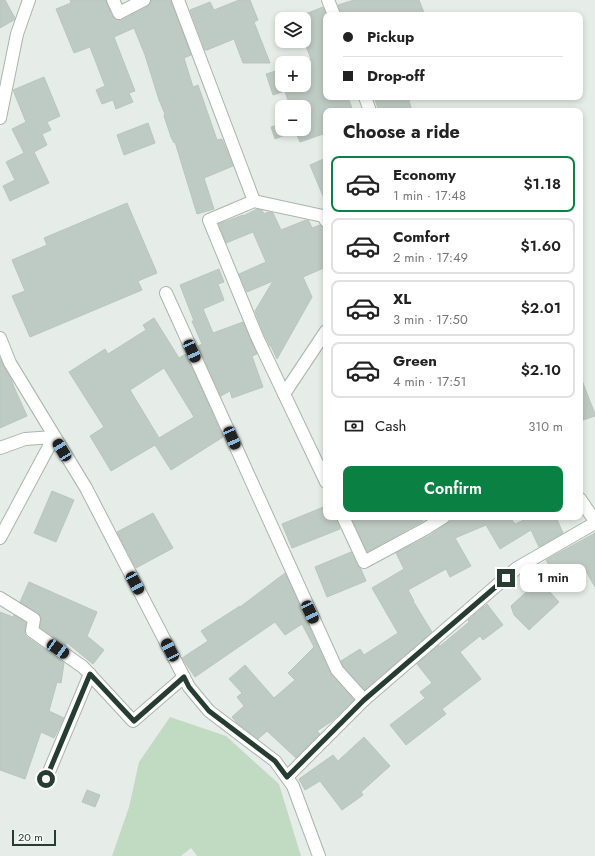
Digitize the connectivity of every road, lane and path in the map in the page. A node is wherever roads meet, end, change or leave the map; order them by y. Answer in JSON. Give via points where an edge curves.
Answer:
{"nodes":[{"id":1,"x":29,"y":0,"type":"edge"},
{"id":2,"x":113,"y":0,"type":"edge"},
{"id":3,"x":144,"y":0,"type":"edge"},
{"id":4,"x":178,"y":0,"type":"edge"},
{"id":5,"x":328,"y":0,"type":"edge"},
{"id":6,"x":333,"y":12,"type":"edge"},
{"id":7,"x":3,"y":85,"type":"edge"},
{"id":8,"x":0,"y":118,"type":"edge"},
{"id":9,"x":254,"y":201,"type":"junction"},
{"id":10,"x":323,"y":216,"type":"edge"},
{"id":11,"x":166,"y":293,"type":"dead end"},
{"id":12,"x":323,"y":336,"type":"edge"},
{"id":13,"x":0,"y":338,"type":"edge"},
{"id":14,"x":284,"y":394,"type":"junction"},
{"id":15,"x":54,"y":437,"type":"junction"},
{"id":16,"x":0,"y":448,"type":"edge"},
{"id":17,"x":323,"y":476,"type":"edge"},
{"id":18,"x":583,"y":504,"type":"edge"},
{"id":19,"x":344,"y":520,"type":"edge"},
{"id":20,"x":428,"y":522,"type":"edge"},
{"id":21,"x":595,"y":522,"type":"edge"},
{"id":22,"x":0,"y":538,"type":"edge"},
{"id":23,"x":0,"y":598,"type":"edge"},
{"id":24,"x":90,"y":674,"type":"junction"},
{"id":25,"x":184,"y":677,"type":"junction"},
{"id":26,"x":364,"y":700,"type":"junction"},
{"id":27,"x":287,"y":777,"type":"junction"},
{"id":28,"x":46,"y":779,"type":"dead end"},
{"id":29,"x":319,"y":856,"type":"edge"}],
"edges":[{"from":1,"to":7,"type":"street"},
{"from":2,"to":3,"type":"street","via":[[120,13]]},
{"from":4,"to":9,"type":"street"},
{"from":5,"to":6,"type":"street"},
{"from":7,"to":8,"type":"street"},
{"from":9,"to":10,"type":"street"},
{"from":9,"to":14,"type":"street","via":[[209,220],[257,337]]},
{"from":11,"to":26,"type":"street","via":[[337,670]]},
{"from":12,"to":14,"type":"street"},
{"from":13,"to":15,"type":"street","via":[[10,363]]},
{"from":14,"to":17,"type":"street"},
{"from":15,"to":16,"type":"street","via":[[25,439]]},
{"from":15,"to":22,"type":"street"},
{"from":15,"to":25,"type":"street","via":[[86,488]]},
{"from":18,"to":21,"type":"street"},
{"from":19,"to":20,"type":"street","via":[[364,562]]},
{"from":21,"to":26,"type":"street","via":[[517,568]]},
{"from":23,"to":24,"type":"street","via":[[34,619],[32,631]]},
{"from":24,"to":25,"type":"street","via":[[134,721]]},
{"from":24,"to":28,"type":"street"},
{"from":25,"to":27,"type":"street","via":[[209,711],[275,761]]},
{"from":26,"to":27,"type":"street"},
{"from":27,"to":29,"type":"street","via":[[293,786]]}]}
